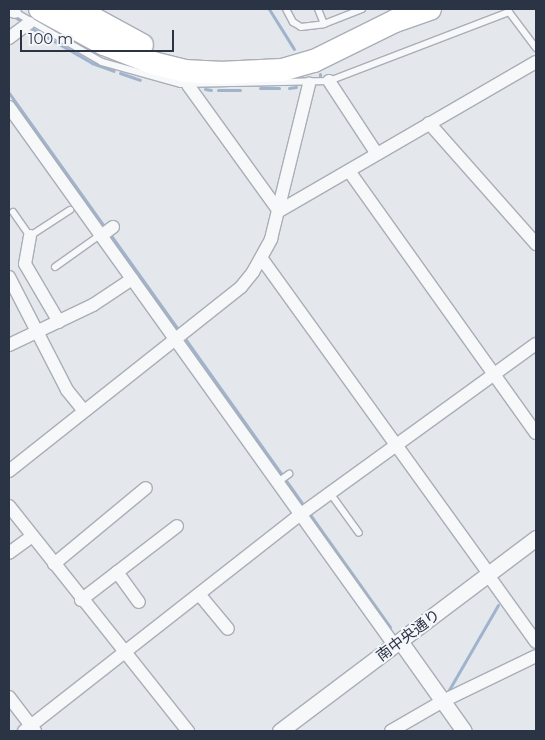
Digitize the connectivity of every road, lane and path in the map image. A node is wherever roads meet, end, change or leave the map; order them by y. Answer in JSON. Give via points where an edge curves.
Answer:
{"nodes":[{"id":1,"x":76,"y":9,"type":"edge"},
{"id":2,"x":286,"y":9,"type":"edge"},
{"id":3,"x":318,"y":9,"type":"edge"},
{"id":4,"x":362,"y":9,"type":"edge"},
{"id":5,"x":427,"y":9,"type":"edge"},
{"id":6,"x":12,"y":11,"type":"edge"},
{"id":7,"x":35,"y":16,"type":"edge"},
{"id":8,"x":324,"y":24,"type":"junction"},
{"id":9,"x":382,"y":27,"type":"junction"},
{"id":10,"x":9,"y":38,"type":"edge"},
{"id":11,"x":536,"y":48,"type":"edge"},
{"id":12,"x":536,"y":62,"type":"edge"},
{"id":13,"x":329,"y":81,"type":"junction"},
{"id":14,"x":309,"y":84,"type":"junction"},
{"id":15,"x":188,"y":85,"type":"junction"},
{"id":16,"x":9,"y":107,"type":"edge"},
{"id":17,"x":429,"y":123,"type":"junction"},
{"id":18,"x":377,"y":154,"type":"junction"},
{"id":19,"x":349,"y":171,"type":"junction"},
{"id":20,"x":70,"y":210,"type":"dead end"},
{"id":21,"x":278,"y":210,"type":"junction"},
{"id":22,"x":13,"y":212,"type":"dead end"},
{"id":23,"x":104,"y":233,"type":"junction"},
{"id":24,"x":30,"y":236,"type":"junction"},
{"id":25,"x":536,"y":244,"type":"edge"},
{"id":26,"x":262,"y":259,"type":"junction"},
{"id":27,"x":55,"y":267,"type":"dead end"},
{"id":28,"x":9,"y":276,"type":"edge"},
{"id":29,"x":132,"y":279,"type":"junction"},
{"id":30,"x":59,"y":322,"type":"junction"},
{"id":31,"x":37,"y":333,"type":"junction"},
{"id":32,"x":178,"y":335,"type":"junction"},
{"id":33,"x":536,"y":344,"type":"edge"},
{"id":34,"x":9,"y":345,"type":"edge"},
{"id":35,"x":494,"y":374,"type":"junction"},
{"id":36,"x":84,"y":411,"type":"junction"},
{"id":37,"x":536,"y":433,"type":"edge"},
{"id":38,"x":396,"y":445,"type":"junction"},
{"id":39,"x":9,"y":471,"type":"edge"},
{"id":40,"x":289,"y":474,"type":"dead end"},
{"id":41,"x":278,"y":482,"type":"junction"},
{"id":42,"x":146,"y":488,"type":"dead end"},
{"id":43,"x":330,"y":493,"type":"junction"},
{"id":44,"x":9,"y":506,"type":"edge"},
{"id":45,"x":305,"y":511,"type":"junction"},
{"id":46,"x":176,"y":526,"type":"dead end"},
{"id":47,"x":359,"y":533,"type":"dead end"},
{"id":48,"x":32,"y":536,"type":"junction"},
{"id":49,"x":536,"y":538,"type":"edge"},
{"id":50,"x":9,"y":553,"type":"edge"},
{"id":51,"x":54,"y":564,"type":"junction"},
{"id":52,"x":117,"y":572,"type":"junction"},
{"id":53,"x":488,"y":574,"type":"junction"},
{"id":54,"x":198,"y":594,"type":"junction"},
{"id":55,"x":81,"y":600,"type":"junction"},
{"id":56,"x":139,"y":602,"type":"dead end"},
{"id":57,"x":228,"y":629,"type":"dead end"},
{"id":58,"x":536,"y":642,"type":"edge"},
{"id":59,"x":397,"y":643,"type":"junction"},
{"id":60,"x":126,"y":654,"type":"junction"},
{"id":61,"x":536,"y":656,"type":"edge"},
{"id":62,"x":9,"y":697,"type":"edge"},
{"id":63,"x":443,"y":701,"type":"junction"},
{"id":64,"x":30,"y":729,"type":"edge"},
{"id":65,"x":188,"y":731,"type":"edge"},
{"id":66,"x":280,"y":731,"type":"edge"},
{"id":67,"x":391,"y":731,"type":"edge"},
{"id":68,"x":464,"y":731,"type":"edge"}],
"edges":[{"from":1,"to":9,"type":"highway","via":[[152,50],[188,59],[231,63],[278,61]]},
{"from":2,"to":8,"type":"lane","via":[[293,22],[301,26]]},
{"from":3,"to":8,"type":"lane"},
{"from":4,"to":8,"type":"lane"},
{"from":5,"to":9,"type":"highway"},
{"from":6,"to":7,"type":"lane"},
{"from":7,"to":9,"type":"highway","via":[[153,63],[184,71],[219,73],[282,70],[314,61]]},
{"from":7,"to":10,"type":"street"},
{"from":7,"to":15,"type":"lane","via":[[102,62]]},
{"from":11,"to":13,"type":"lane","via":[[516,17],[505,13]]},
{"from":12,"to":17,"type":"street"},
{"from":13,"to":14,"type":"lane"},
{"from":13,"to":18,"type":"street"},
{"from":14,"to":15,"type":"lane"},
{"from":14,"to":21,"type":"street"},
{"from":15,"to":21,"type":"street"},
{"from":16,"to":23,"type":"street"},
{"from":17,"to":18,"type":"street"},
{"from":17,"to":25,"type":"street"},
{"from":18,"to":19,"type":"street"},
{"from":19,"to":21,"type":"street"},
{"from":19,"to":35,"type":"street"},
{"from":20,"to":24,"type":"lane"},
{"from":21,"to":26,"type":"street"},
{"from":22,"to":24,"type":"lane"},
{"from":23,"to":27,"type":"lane"},
{"from":23,"to":29,"type":"street"},
{"from":24,"to":30,"type":"street","via":[[25,264]]},
{"from":26,"to":32,"type":"street","via":[[241,287]]},
{"from":26,"to":38,"type":"street"},
{"from":28,"to":31,"type":"street"},
{"from":29,"to":30,"type":"street"},
{"from":29,"to":32,"type":"street"},
{"from":30,"to":31,"type":"street"},
{"from":31,"to":34,"type":"street"},
{"from":31,"to":36,"type":"street","via":[[67,390]]},
{"from":32,"to":36,"type":"street"},
{"from":32,"to":41,"type":"street"},
{"from":33,"to":35,"type":"street"},
{"from":35,"to":37,"type":"street"},
{"from":35,"to":38,"type":"street"},
{"from":36,"to":39,"type":"street"},
{"from":38,"to":43,"type":"street"},
{"from":38,"to":53,"type":"street"},
{"from":40,"to":41,"type":"lane"},
{"from":41,"to":45,"type":"street"},
{"from":42,"to":51,"type":"street"},
{"from":43,"to":45,"type":"street"},
{"from":43,"to":47,"type":"lane"},
{"from":44,"to":48,"type":"street"},
{"from":45,"to":54,"type":"street"},
{"from":45,"to":59,"type":"street"},
{"from":46,"to":52,"type":"street"},
{"from":48,"to":50,"type":"street"},
{"from":48,"to":51,"type":"street"},
{"from":49,"to":53,"type":"street","name":"南中央通り"},
{"from":51,"to":55,"type":"street"},
{"from":52,"to":55,"type":"street"},
{"from":52,"to":56,"type":"street"},
{"from":53,"to":58,"type":"street"},
{"from":53,"to":59,"type":"street","name":"南中央通り"},
{"from":54,"to":57,"type":"street"},
{"from":54,"to":60,"type":"street"},
{"from":55,"to":60,"type":"street"},
{"from":59,"to":63,"type":"street"},
{"from":59,"to":66,"type":"street","name":"南中央通り"},
{"from":60,"to":64,"type":"street"},
{"from":60,"to":65,"type":"street"},
{"from":61,"to":63,"type":"street"},
{"from":62,"to":64,"type":"street"},
{"from":63,"to":67,"type":"street"},
{"from":63,"to":68,"type":"street"}]}
